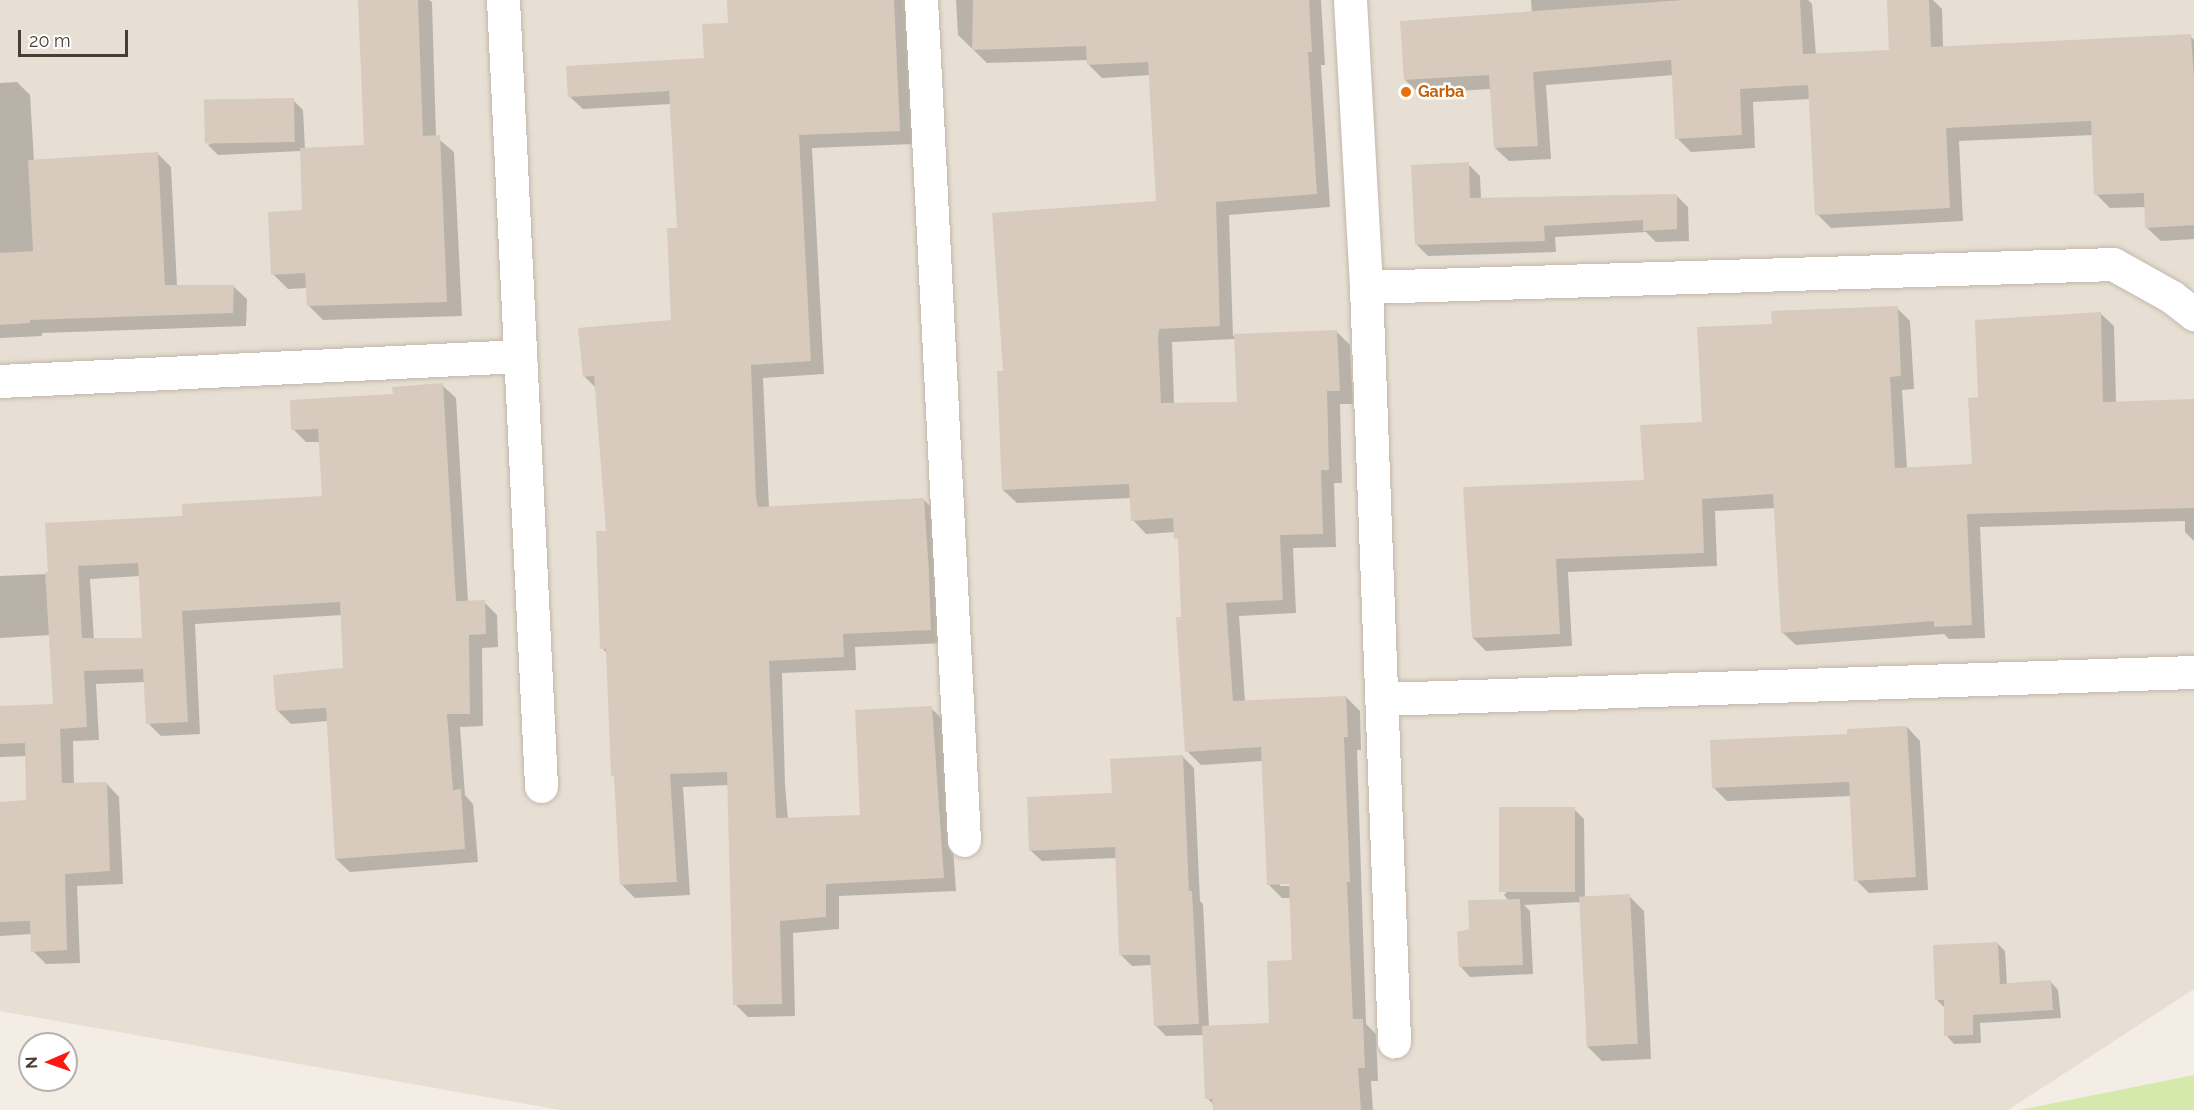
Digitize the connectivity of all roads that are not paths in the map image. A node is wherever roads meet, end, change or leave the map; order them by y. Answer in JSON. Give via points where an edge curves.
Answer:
{"nodes":[{"id":1,"x":503,"y":0,"type":"edge"},
{"id":2,"x":921,"y":0,"type":"edge"},
{"id":3,"x":1350,"y":0,"type":"edge"},
{"id":4,"x":1366,"y":287,"type":"junction"},
{"id":5,"x":2194,"y":314,"type":"edge"},
{"id":6,"x":520,"y":356,"type":"junction"},
{"id":7,"x":0,"y":381,"type":"edge"},
{"id":8,"x":2194,"y":672,"type":"edge"},
{"id":9,"x":1383,"y":699,"type":"junction"},
{"id":10,"x":541,"y":786,"type":"dead end"},
{"id":11,"x":964,"y":840,"type":"dead end"},
{"id":12,"x":1394,"y":1041,"type":"dead end"}],
"edges":[{"from":1,"to":6,"type":"street"},
{"from":2,"to":11,"type":"street"},
{"from":3,"to":4,"type":"street"},
{"from":4,"to":5,"type":"street","via":[[2113,264]]},
{"from":4,"to":9,"type":"street"},
{"from":6,"to":7,"type":"street"},
{"from":6,"to":10,"type":"street"},
{"from":8,"to":9,"type":"street"},
{"from":9,"to":12,"type":"street"}]}
